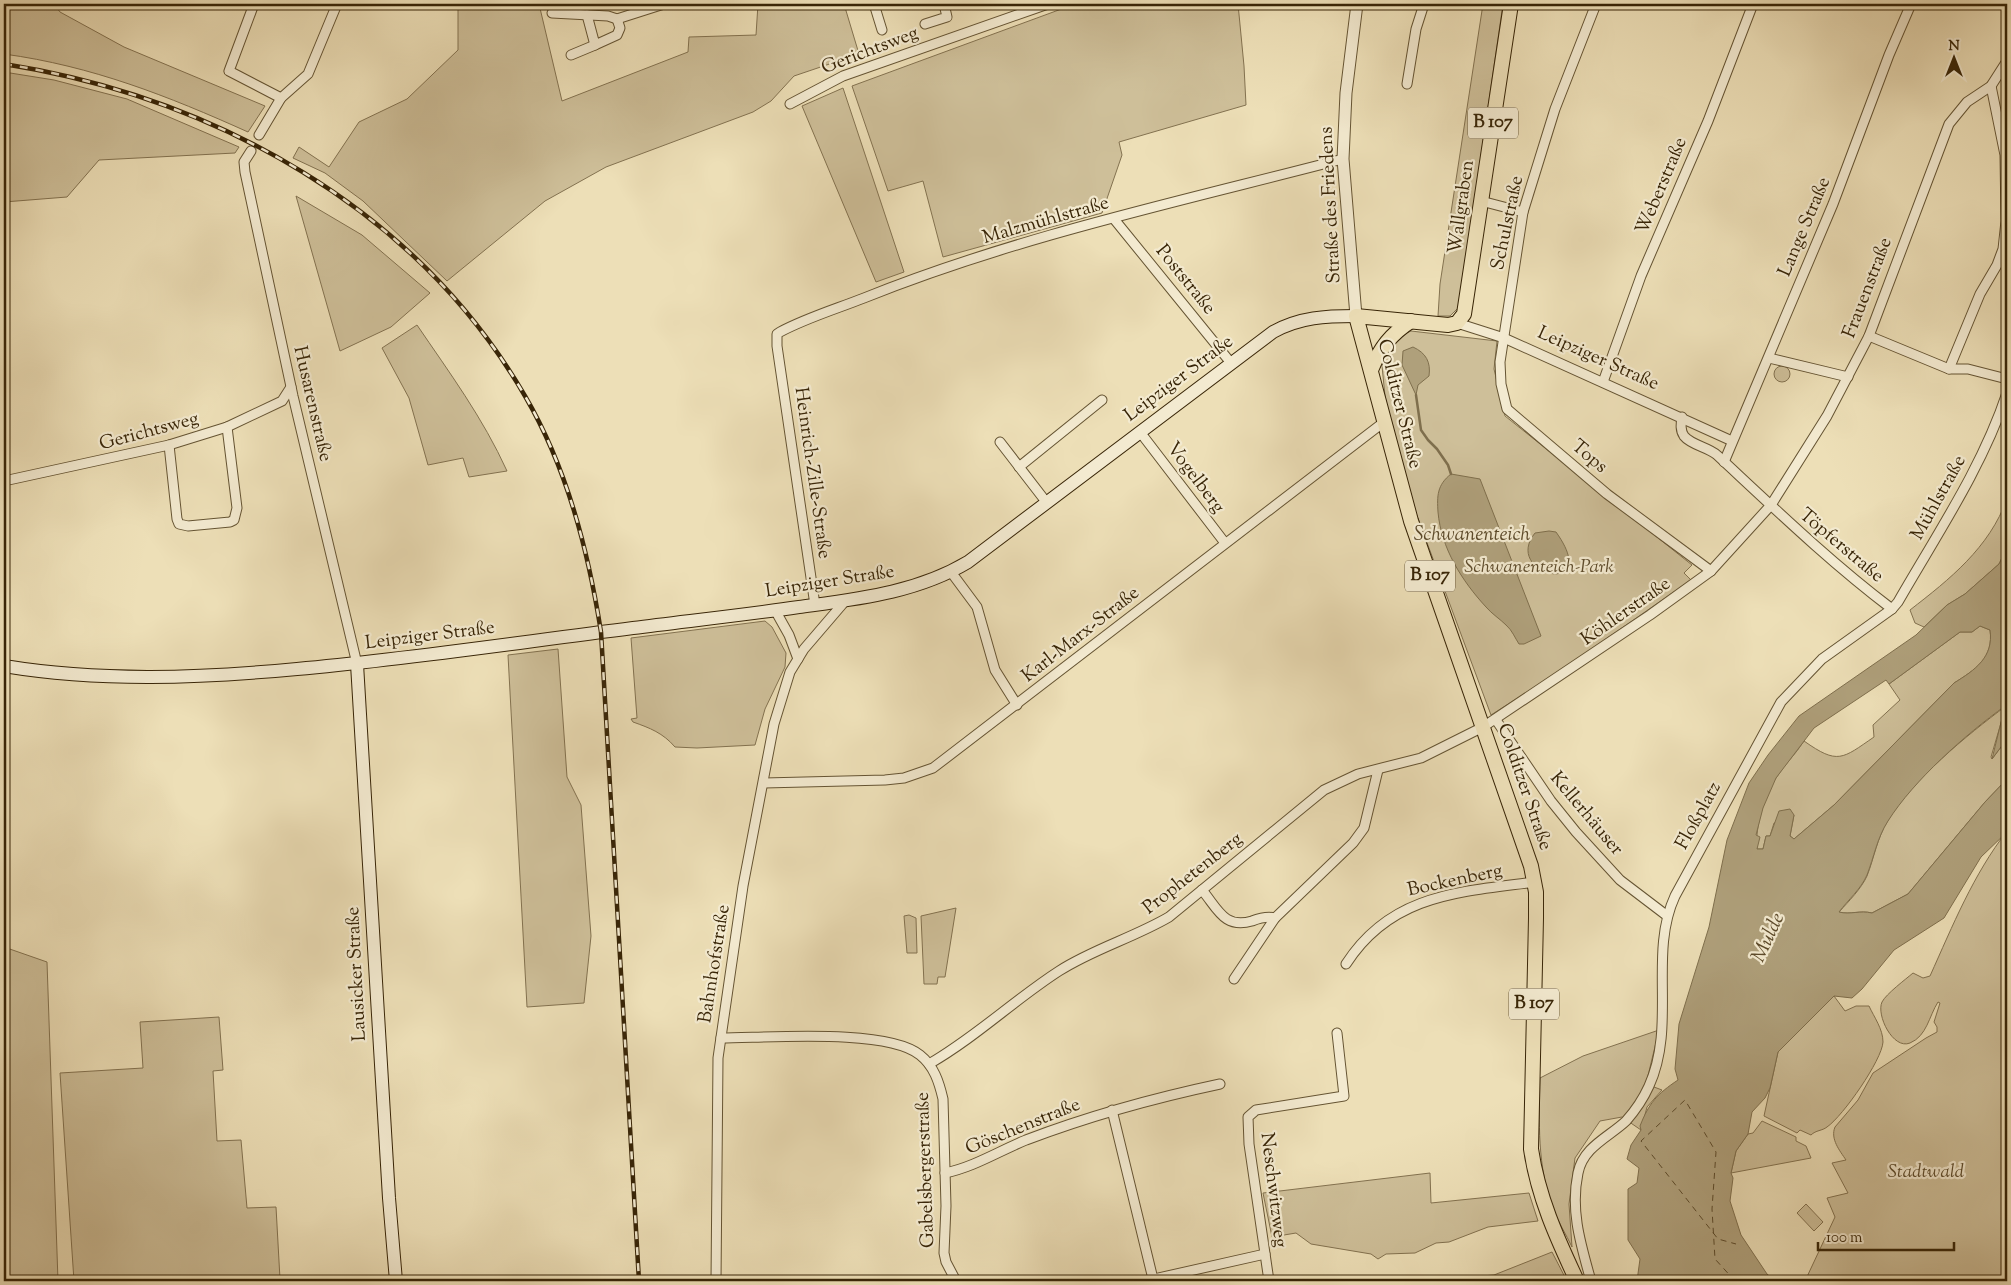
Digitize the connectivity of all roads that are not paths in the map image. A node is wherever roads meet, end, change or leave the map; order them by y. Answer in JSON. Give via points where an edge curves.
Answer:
{"nodes":[{"id":1,"x":254,"y":4,"type":"edge"},
{"id":2,"x":337,"y":4,"type":"edge"},
{"id":3,"x":664,"y":4,"type":"edge"},
{"id":4,"x":874,"y":4,"type":"edge"},
{"id":5,"x":944,"y":4,"type":"edge"},
{"id":6,"x":1048,"y":4,"type":"edge"},
{"id":7,"x":1357,"y":4,"type":"edge"},
{"id":8,"x":1424,"y":4,"type":"edge"},
{"id":9,"x":1511,"y":4,"type":"edge"},
{"id":10,"x":1596,"y":4,"type":"edge"},
{"id":11,"x":1753,"y":4,"type":"edge"},
{"id":12,"x":1912,"y":4,"type":"edge"},
{"id":13,"x":552,"y":13,"type":"dead end"},
{"id":14,"x":587,"y":15,"type":"junction"},
{"id":15,"x":618,"y":19,"type":"junction"},
{"id":16,"x":925,"y":24,"type":"dead end"},
{"id":17,"x":882,"y":30,"type":"dead end"},
{"id":18,"x":595,"y":46,"type":"junction"},
{"id":19,"x":571,"y":55,"type":"dead end"},
{"id":20,"x":2007,"y":61,"type":"edge"},
{"id":21,"x":1407,"y":84,"type":"dead end"},
{"id":22,"x":1991,"y":86,"type":"junction"},
{"id":23,"x":281,"y":98,"type":"junction"},
{"id":24,"x":790,"y":104,"type":"dead end"},
{"id":25,"x":259,"y":136,"type":"tunnel mouth"},
{"id":26,"x":250,"y":151,"type":"tunnel mouth"},
{"id":27,"x":1343,"y":159,"type":"junction"},
{"id":28,"x":1481,"y":201,"type":"junction"},
{"id":29,"x":1523,"y":212,"type":"junction"},
{"id":30,"x":1114,"y":219,"type":"junction"},
{"id":31,"x":1356,"y":316,"type":"junction"},
{"id":32,"x":1411,"y":321,"type":"junction"},
{"id":33,"x":1457,"y":323,"type":"junction"},
{"id":34,"x":1869,"y":336,"type":"junction"},
{"id":35,"x":1504,"y":338,"type":"junction"},
{"id":36,"x":777,"y":346,"type":"joint"},
{"id":37,"x":1769,"y":358,"type":"junction"},
{"id":38,"x":1231,"y":363,"type":"junction"},
{"id":39,"x":1949,"y":368,"type":"junction"},
{"id":40,"x":1371,"y":370,"type":"junction"},
{"id":41,"x":1848,"y":377,"type":"junction"},
{"id":42,"x":2007,"y":379,"type":"edge"},
{"id":43,"x":1603,"y":382,"type":"junction"},
{"id":44,"x":291,"y":388,"type":"junction"},
{"id":45,"x":2006,"y":396,"type":"edge"},
{"id":46,"x":1102,"y":400,"type":"dead end"},
{"id":47,"x":1682,"y":417,"type":"junction"},
{"id":48,"x":1384,"y":422,"type":"junction"},
{"id":49,"x":227,"y":427,"type":"junction"},
{"id":50,"x":1140,"y":432,"type":"junction"},
{"id":51,"x":1732,"y":441,"type":"junction"},
{"id":52,"x":1000,"y":442,"type":"dead end"},
{"id":53,"x":169,"y":445,"type":"junction"},
{"id":54,"x":1724,"y":462,"type":"junction"},
{"id":55,"x":1019,"y":467,"type":"junction"},
{"id":56,"x":4,"y":481,"type":"edge"},
{"id":57,"x":1047,"y":503,"type":"junction"},
{"id":58,"x":1771,"y":505,"type":"junction"},
{"id":59,"x":1225,"y":543,"type":"junction"},
{"id":60,"x":1711,"y":571,"type":"junction"},
{"id":61,"x":951,"y":572,"type":"junction"},
{"id":62,"x":846,"y":600,"type":"junction"},
{"id":63,"x":815,"y":605,"type":"junction"},
{"id":64,"x":1892,"y":609,"type":"junction"},
{"id":65,"x":775,"y":610,"type":"junction"},
{"id":66,"x":798,"y":659,"type":"junction"},
{"id":67,"x":357,"y":664,"type":"junction"},
{"id":68,"x":4,"y":666,"type":"edge"},
{"id":69,"x":1017,"y":705,"type":"junction"},
{"id":70,"x":1490,"y":723,"type":"junction"},
{"id":71,"x":1378,"y":770,"type":"junction"},
{"id":72,"x":764,"y":784,"type":"junction"},
{"id":73,"x":1535,"y":882,"type":"junction"},
{"id":74,"x":1202,"y":890,"type":"junction"},
{"id":75,"x":1666,"y":915,"type":"junction"},
{"id":76,"x":1275,"y":918,"type":"junction"},
{"id":77,"x":1346,"y":964,"type":"dead end"},
{"id":78,"x":1234,"y":978,"type":"dead end"},
{"id":79,"x":1337,"y":1033,"type":"dead end"},
{"id":80,"x":720,"y":1038,"type":"junction"},
{"id":81,"x":929,"y":1064,"type":"junction"},
{"id":82,"x":1220,"y":1084,"type":"dead end"},
{"id":83,"x":1112,"y":1110,"type":"junction"},
{"id":84,"x":946,"y":1173,"type":"junction"},
{"id":85,"x":1265,"y":1254,"type":"junction"},
{"id":86,"x":952,"y":1280,"type":"edge"},
{"id":87,"x":1149,"y":1280,"type":"edge"},
{"id":88,"x":396,"y":1281,"type":"edge"},
{"id":89,"x":716,"y":1281,"type":"edge"},
{"id":90,"x":1269,"y":1281,"type":"edge"},
{"id":91,"x":1577,"y":1281,"type":"edge"},
{"id":92,"x":1591,"y":1281,"type":"edge"}],
"edges":[{"from":1,"to":23,"type":"street","via":[[229,71]]},
{"from":2,"to":23,"type":"street","via":[[308,74]]},
{"from":3,"to":15,"type":"street"},
{"from":4,"to":17,"type":"street"},
{"from":5,"to":16,"type":"street","via":[[947,17]]},
{"from":6,"to":24,"type":"street","name":"Gerichtsweg","via":[[843,76]]},
{"from":7,"to":27,"type":"street","name":"Straße des Friedens","via":[[1346,93]]},
{"from":8,"to":21,"type":"street","via":[[1416,29]]},
{"from":9,"to":28,"type":"main road","name":"Wallgraben","number":"B 107"},
{"from":10,"to":29,"type":"street","name":"Schulstraße","via":[[1555,109]]},
{"from":11,"to":43,"type":"street","name":"Weberstraße","via":[[1708,121],[1641,276]]},
{"from":12,"to":37,"type":"street","name":"Lange Straße"},
{"from":13,"to":14,"type":"street"},
{"from":14,"to":15,"type":"street"},
{"from":14,"to":18,"type":"street"},
{"from":15,"to":18,"type":"street","via":[[618,35]]},
{"from":18,"to":19,"type":"street"},
{"from":20,"to":22,"type":"street"},
{"from":22,"to":34,"type":"street","name":"Frauenstraße","via":[[1967,102],[1949,124]]},
{"from":22,"to":39,"type":"street","via":[[2006,155],[2006,221],[2002,249]]},
{"from":23,"to":25,"type":"street"},
{"from":26,"to":44,"type":"street","name":"Husarenstraße","via":[[244,162],[245,172]]},
{"from":27,"to":30,"type":"street","name":"Malzmühlstraße"},
{"from":27,"to":31,"type":"street","name":"Straße des Friedens"},
{"from":28,"to":29,"type":"street"},
{"from":28,"to":33,"type":"main road","name":"Wallgraben","number":"B 107","via":[[1464,314]]},
{"from":29,"to":35,"type":"street","name":"Schulstraße"},
{"from":30,"to":36,"type":"street","name":"Malzmühlstraße","via":[[959,262],[912,279],[787,328],[777,334]]},
{"from":30,"to":38,"type":"street","name":"Poststraße"},
{"from":31,"to":32,"type":"main road","name":"Leipziger Straße"},
{"from":31,"to":38,"type":"main road","name":"Leipziger Straße","via":[[1309,318],[1289,324]]},
{"from":31,"to":40,"type":"main road","name":"Colditzer Straße","number":"B 107"},
{"from":32,"to":33,"type":"main road","name":"Leipziger Straße"},
{"from":32,"to":40,"type":"main road","via":[[1388,339]]},
{"from":33,"to":35,"type":"street","name":"Leipziger Straße"},
{"from":34,"to":39,"type":"street"},
{"from":34,"to":41,"type":"street","name":"Frauenstraße"},
{"from":35,"to":43,"type":"street","name":"Leipziger Straße"},
{"from":35,"to":60,"type":"street","name":"Tops","via":[[1500,362],[1507,409],[1607,494]]},
{"from":36,"to":63,"type":"street","name":"Heinrich-Zille-Straße"},
{"from":37,"to":41,"type":"street"},
{"from":37,"to":51,"type":"street","name":"Lange Straße"},
{"from":38,"to":50,"type":"main road","name":"Leipziger Straße"},
{"from":39,"to":42,"type":"street","via":[[1968,368]]},
{"from":40,"to":48,"type":"main road","name":"Colditzer Straße","number":"B 107"},
{"from":41,"to":58,"type":"street","name":"Frauenstraße"},
{"from":43,"to":47,"type":"street","name":"Leipziger Straße"},
{"from":44,"to":49,"type":"street","name":"Gerichtsweg","via":[[282,401]]},
{"from":44,"to":67,"type":"street","name":"Husarenstraße"},
{"from":45,"to":64,"type":"street","name":"Mühlstraße","via":[[1995,428],[1941,532]]},
{"from":46,"to":55,"type":"street"},
{"from":47,"to":51,"type":"street","name":"Leipziger Straße"},
{"from":47,"to":54,"type":"street","via":[[1681,428],[1685,437]]},
{"from":48,"to":59,"type":"street","name":"Karl-Marx-Straße"},
{"from":48,"to":70,"type":"main road","name":"Colditzer Straße","number":"B 107","via":[[1411,521]]},
{"from":49,"to":53,"type":"street","name":"Gerichtsweg"},
{"from":49,"to":53,"type":"street","via":[[237,508],[234,520],[230,522],[179,524]]},
{"from":50,"to":57,"type":"main road","name":"Leipziger Straße"},
{"from":50,"to":59,"type":"street","name":"Vogelberg"},
{"from":51,"to":54,"type":"street","name":"Lange Straße"},
{"from":52,"to":55,"type":"street"},
{"from":53,"to":56,"type":"street","name":"Gerichtsweg"},
{"from":54,"to":58,"type":"street"},
{"from":55,"to":57,"type":"street"},
{"from":57,"to":61,"type":"main road","name":"Leipziger Straße"},
{"from":58,"to":60,"type":"street","name":"Köhlerstraße"},
{"from":58,"to":64,"type":"street","name":"Töpferstraße","via":[[1853,580]]},
{"from":59,"to":69,"type":"street","name":"Karl-Marx-Straße"},
{"from":60,"to":70,"type":"street","name":"Köhlerstraße"},
{"from":61,"to":62,"type":"main road","name":"Leipziger Straße","via":[[909,588]]},
{"from":61,"to":69,"type":"street","via":[[977,607],[995,670]]},
{"from":62,"to":63,"type":"main road","name":"Leipziger Straße"},
{"from":62,"to":66,"type":"street","name":"Bahnhofstraße"},
{"from":63,"to":65,"type":"main road","name":"Leipziger Straße"},
{"from":64,"to":75,"type":"street","name":"Floßplatz","via":[[1822,659],[1781,702]]},
{"from":65,"to":66,"type":"street"},
{"from":65,"to":67,"type":"main road","name":"Leipziger Straße"},
{"from":66,"to":72,"type":"street","name":"Bahnhofstraße","via":[[782,694]]},
{"from":67,"to":68,"type":"main road","name":"Leipziger Straße","via":[[246,674],[114,678]]},
{"from":67,"to":88,"type":"main road","name":"Lausicker Straße"},
{"from":69,"to":72,"type":"street","name":"Karl-Marx-Straße","via":[[925,772],[885,780]]},
{"from":70,"to":71,"type":"street","name":"Prophetenberg","via":[[1421,758]]},
{"from":70,"to":73,"type":"main road","name":"Colditzer Straße","number":"B 107"},
{"from":70,"to":75,"type":"street","name":"Kellerhäuser","via":[[1576,832],[1620,880]]},
{"from":71,"to":74,"type":"street","name":"Prophetenberg","via":[[1358,774],[1324,790]]},
{"from":71,"to":76,"type":"street","via":[[1364,828],[1353,843]]},
{"from":72,"to":80,"type":"street","name":"Bahnhofstraße","via":[[742,895]]},
{"from":73,"to":77,"type":"street","name":"Bockenberg","via":[[1476,890],[1411,906],[1377,926],[1359,944]]},
{"from":73,"to":91,"type":"main road","name":"Colditzer Straße","number":"B 107","via":[[1531,1149],[1550,1224]]},
{"from":74,"to":76,"type":"street","via":[[1234,924]]},
{"from":74,"to":81,"type":"street","name":"Prophetenberg","via":[[1169,917],[1143,932],[1080,958],[1060,970]]},
{"from":75,"to":92,"type":"street","via":[[1663,1037],[1651,1082],[1626,1120],[1594,1145],[1578,1170],[1575,1216]]},
{"from":76,"to":78,"type":"street"},
{"from":79,"to":85,"type":"street","name":"Neschwitzweg","via":[[1344,1096],[1256,1110],[1248,1117]]},
{"from":80,"to":81,"type":"street","name":"Gabelsbergerstraße","via":[[885,1040],[911,1050]]},
{"from":80,"to":89,"type":"street","name":"Bahnhofstraße"},
{"from":81,"to":84,"type":"street","name":"Gabelsbergerstraße","via":[[940,1083],[943,1098]]},
{"from":82,"to":83,"type":"street","name":"Göschenstraße"},
{"from":83,"to":84,"type":"street","name":"Göschenstraße","via":[[1025,1140]]},
{"from":83,"to":87,"type":"street"},
{"from":84,"to":86,"type":"street","name":"Gabelsbergerstraße","via":[[944,1253]]},
{"from":85,"to":87,"type":"street"},
{"from":85,"to":90,"type":"street","name":"Neschwitzweg"}]}
